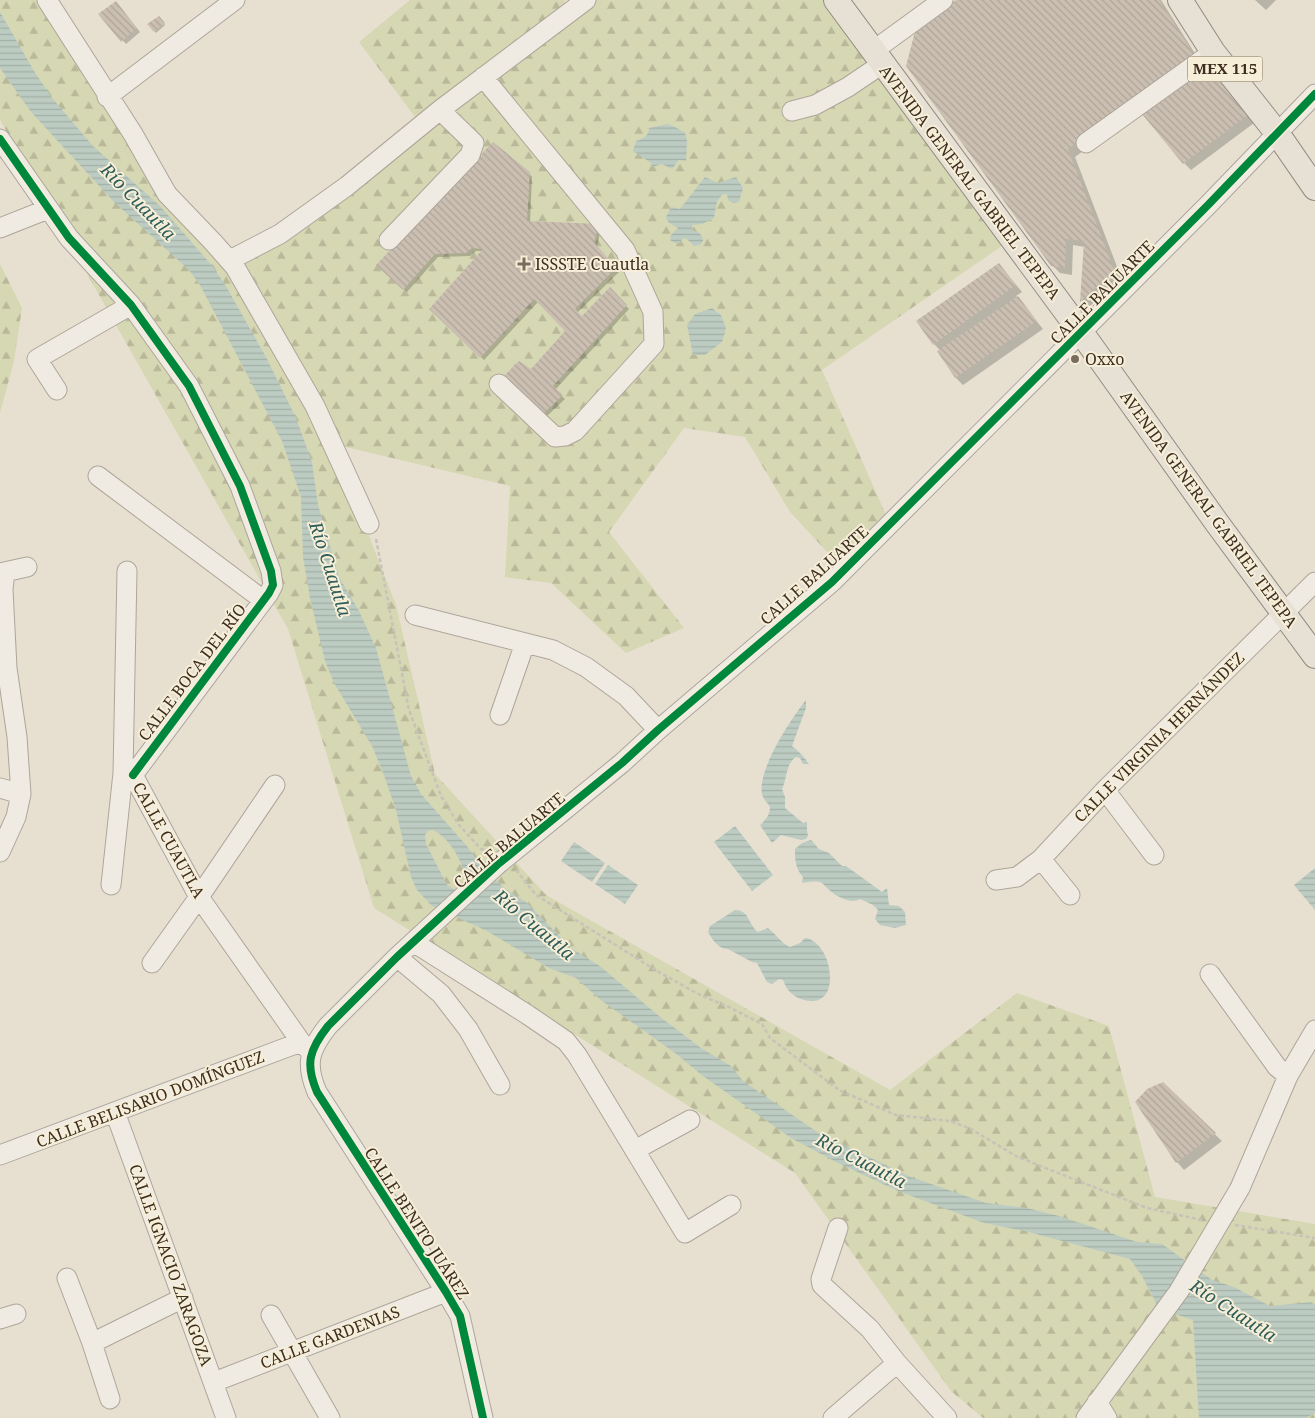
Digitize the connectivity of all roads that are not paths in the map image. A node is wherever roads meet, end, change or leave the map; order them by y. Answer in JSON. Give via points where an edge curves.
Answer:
{"nodes":[{"id":1,"x":47,"y":0,"type":"edge"},
{"id":2,"x":235,"y":0,"type":"edge"},
{"id":3,"x":586,"y":0,"type":"edge"},
{"id":4,"x":836,"y":0,"type":"edge"},
{"id":5,"x":943,"y":0,"type":"edge"},
{"id":6,"x":1180,"y":0,"type":"edge"},
{"id":7,"x":1212,"y":52,"type":"junction"},
{"id":8,"x":878,"y":58,"type":"junction"},
{"id":9,"x":483,"y":77,"type":"junction"},
{"id":10,"x":1315,"y":94,"type":"edge"},
{"id":11,"x":107,"y":97,"type":"junction"},
{"id":12,"x":440,"y":110,"type":"junction"},
{"id":13,"x":792,"y":111,"type":"dead end"},
{"id":14,"x":1277,"y":133,"type":"junction"},
{"id":15,"x":0,"y":139,"type":"edge"},
{"id":16,"x":1086,"y":143,"type":"dead end"},
{"id":17,"x":1315,"y":188,"type":"edge"},
{"id":18,"x":48,"y":209,"type":"junction"},
{"id":19,"x":0,"y":228,"type":"edge"},
{"id":20,"x":389,"y":240,"type":"dead end"},
{"id":21,"x":230,"y":260,"type":"junction"},
{"id":22,"x":131,"y":305,"type":"junction"},
{"id":23,"x":1081,"y":332,"type":"junction"},
{"id":24,"x":499,"y":384,"type":"dead end"},
{"id":25,"x":57,"y":390,"type":"dead end"},
{"id":26,"x":98,"y":476,"type":"dead end"},
{"id":27,"x":369,"y":524,"type":"road end"},
{"id":28,"x":26,"y":567,"type":"dead end"},
{"id":29,"x":127,"y":571,"type":"dead end"},
{"id":30,"x":3,"y":573,"type":"edge"},
{"id":31,"x":1315,"y":582,"type":"edge"},
{"id":32,"x":268,"y":592,"type":"junction"},
{"id":33,"x":1284,"y":612,"type":"junction"},
{"id":34,"x":415,"y":615,"type":"dead end"},
{"id":35,"x":524,"y":643,"type":"junction"},
{"id":36,"x":1315,"y":656,"type":"edge"},
{"id":37,"x":500,"y":715,"type":"dead end"},
{"id":38,"x":658,"y":730,"type":"junction"},
{"id":39,"x":8,"y":734,"type":"edge"},
{"id":40,"x":128,"y":774,"type":"junction"},
{"id":41,"x":275,"y":785,"type":"dead end"},
{"id":42,"x":0,"y":788,"type":"edge"},
{"id":43,"x":1105,"y":790,"type":"junction"},
{"id":44,"x":21,"y":794,"type":"junction"},
{"id":45,"x":0,"y":852,"type":"edge"},
{"id":46,"x":1154,"y":855,"type":"dead end"},
{"id":47,"x":1041,"y":859,"type":"junction"},
{"id":48,"x":996,"y":880,"type":"dead end"},
{"id":49,"x":111,"y":885,"type":"dead end"},
{"id":50,"x":1070,"y":895,"type":"dead end"},
{"id":51,"x":199,"y":897,"type":"junction"},
{"id":52,"x":413,"y":942,"type":"junction"},
{"id":53,"x":397,"y":957,"type":"junction"},
{"id":54,"x":152,"y":963,"type":"dead end"},
{"id":55,"x":1210,"y":974,"type":"dead end"},
{"id":56,"x":1315,"y":1030,"type":"edge"},
{"id":57,"x":306,"y":1047,"type":"junction"},
{"id":58,"x":1288,"y":1076,"type":"junction"},
{"id":59,"x":500,"y":1085,"type":"dead end"},
{"id":60,"x":115,"y":1112,"type":"junction"},
{"id":61,"x":690,"y":1120,"type":"dead end"},
{"id":62,"x":635,"y":1150,"type":"junction"},
{"id":63,"x":0,"y":1155,"type":"edge"},
{"id":64,"x":731,"y":1206,"type":"dead end"},
{"id":65,"x":838,"y":1228,"type":"dead end"},
{"id":66,"x":67,"y":1278,"type":"dead end"},
{"id":67,"x":446,"y":1292,"type":"junction"},
{"id":68,"x":183,"y":1298,"type":"junction"},
{"id":69,"x":271,"y":1315,"type":"dead end"},
{"id":70,"x":92,"y":1343,"type":"junction"},
{"id":71,"x":292,"y":1351,"type":"junction"},
{"id":72,"x":897,"y":1363,"type":"junction"},
{"id":73,"x":214,"y":1382,"type":"junction"},
{"id":74,"x":110,"y":1399,"type":"dead end"},
{"id":75,"x":1102,"y":1410,"type":"edge"},
{"id":76,"x":226,"y":1418,"type":"edge"},
{"id":77,"x":330,"y":1418,"type":"edge"},
{"id":78,"x":483,"y":1418,"type":"edge"},
{"id":79,"x":833,"y":1418,"type":"edge"},
{"id":80,"x":947,"y":1418,"type":"edge"},
{"id":81,"x":1086,"y":1418,"type":"edge"}],
"edges":[{"from":1,"to":11,"type":"street"},
{"from":2,"to":11,"type":"street"},
{"from":3,"to":9,"type":"street"},
{"from":4,"to":8,"type":"main road","name":"AVENIDA GENERAL GABRIEL TEPEPA"},
{"from":5,"to":8,"type":"street"},
{"from":6,"to":7,"type":"main road","number":"MEX 115"},
{"from":7,"to":14,"type":"main road","number":"MEX 115"},
{"from":7,"to":16,"type":"street"},
{"from":8,"to":13,"type":"street","via":[[848,87],[815,105]]},
{"from":8,"to":23,"type":"main road","name":"AVENIDA GENERAL GABRIEL TEPEPA"},
{"from":9,"to":12,"type":"street"},
{"from":9,"to":24,"type":"street","via":[[625,250],[653,312],[654,344],[575,431],[565,436],[555,437]]},
{"from":10,"to":14,"type":"street","name":"CALLE BALUARTE"},
{"from":11,"to":21,"type":"street","via":[[133,134],[167,194]]},
{"from":12,"to":20,"type":"street","via":[[474,143],[470,154]]},
{"from":12,"to":21,"type":"street","via":[[347,186],[280,234]]},
{"from":14,"to":17,"type":"main road","number":"MEX 115"},
{"from":14,"to":23,"type":"street","name":"CALLE BALUARTE"},
{"from":15,"to":18,"type":"street"},
{"from":18,"to":19,"type":"street"},
{"from":18,"to":22,"type":"street","via":[[69,238]]},
{"from":21,"to":27,"type":"street","via":[[316,406]]},
{"from":22,"to":25,"type":"street","via":[[37,359]]},
{"from":22,"to":32,"type":"street","via":[[189,386],[240,486],[271,571]]},
{"from":23,"to":33,"type":"main road","name":"AVENIDA GENERAL GABRIEL TEPEPA"},
{"from":23,"to":38,"type":"street","name":"CALLE BALUARTE","via":[[832,582]]},
{"from":26,"to":32,"type":"street"},
{"from":28,"to":30,"type":"street"},
{"from":29,"to":40,"type":"street","name":"CALLE CUAUTLA"},
{"from":30,"to":39,"type":"street"},
{"from":31,"to":33,"type":"street","name":"CALLE VIRGINIA HERNÁNDEZ"},
{"from":32,"to":40,"type":"street","name":"CALLE BOCA DEL RÍO"},
{"from":33,"to":36,"type":"main road","name":"AVENIDA GENERAL GABRIEL TEPEPA"},
{"from":33,"to":43,"type":"street","name":"CALLE VIRGINIA HERNÁNDEZ"},
{"from":34,"to":35,"type":"street"},
{"from":35,"to":37,"type":"street"},
{"from":35,"to":38,"type":"street","via":[[553,650],[586,667],[626,696]]},
{"from":38,"to":52,"type":"street","name":"CALLE BALUARTE","via":[[501,862]]},
{"from":39,"to":44,"type":"street"},
{"from":40,"to":49,"type":"street"},
{"from":40,"to":51,"type":"street","name":"CALLE CUAUTLA"},
{"from":41,"to":51,"type":"street"},
{"from":42,"to":44,"type":"street"},
{"from":43,"to":46,"type":"street"},
{"from":43,"to":47,"type":"street","name":"CALLE VIRGINIA HERNÁNDEZ"},
{"from":44,"to":45,"type":"street","via":[[16,817]]},
{"from":47,"to":48,"type":"street","name":"CALLE VIRGINIA HERNÁNDEZ","via":[[1018,877]]},
{"from":47,"to":50,"type":"street"},
{"from":51,"to":54,"type":"street"},
{"from":51,"to":57,"type":"street","name":"CALLE CUAUTLA"},
{"from":52,"to":53,"type":"street","name":"CALLE BALUARTE"},
{"from":52,"to":62,"type":"street","via":[[566,1041]]},
{"from":53,"to":57,"type":"street","name":"CALLE BALUARTE"},
{"from":53,"to":59,"type":"street","via":[[441,994],[468,1029]]},
{"from":55,"to":58,"type":"street","via":[[1277,1067]]},
{"from":56,"to":58,"type":"street"},
{"from":57,"to":60,"type":"street","name":"CALLE BELISARIO DOMÍNGUEZ"},
{"from":57,"to":67,"type":"street","name":"CALLE BENITO JUÁREZ","via":[[311,1079],[317,1092]]},
{"from":58,"to":75,"type":"street","bridge":true,"via":[[1240,1188],[1179,1291],[1138,1347]]},
{"from":60,"to":63,"type":"street","name":"CALLE BELISARIO DOMÍNGUEZ"},
{"from":60,"to":68,"type":"street","name":"CALLE IGNACIO ZARAGOZA"},
{"from":61,"to":62,"type":"street"},
{"from":62,"to":64,"type":"street","via":[[685,1233]]},
{"from":65,"to":72,"type":"street","via":[[821,1279],[822,1285],[870,1329]]},
{"from":66,"to":70,"type":"street"},
{"from":67,"to":71,"type":"street","name":"CALLE GARDENIAS"},
{"from":67,"to":78,"type":"street","name":"CALLE BENITO JUÁREZ","via":[[460,1316]]},
{"from":68,"to":70,"type":"street"},
{"from":68,"to":73,"type":"street","name":"CALLE IGNACIO ZARAGOZA"},
{"from":69,"to":71,"type":"street"},
{"from":70,"to":74,"type":"street"},
{"from":71,"to":73,"type":"street","name":"CALLE GARDENIAS"},
{"from":71,"to":77,"type":"street"},
{"from":72,"to":79,"type":"street"},
{"from":72,"to":80,"type":"street"},
{"from":73,"to":76,"type":"street","name":"CALLE IGNACIO ZARAGOZA"},
{"from":75,"to":81,"type":"street"}]}
